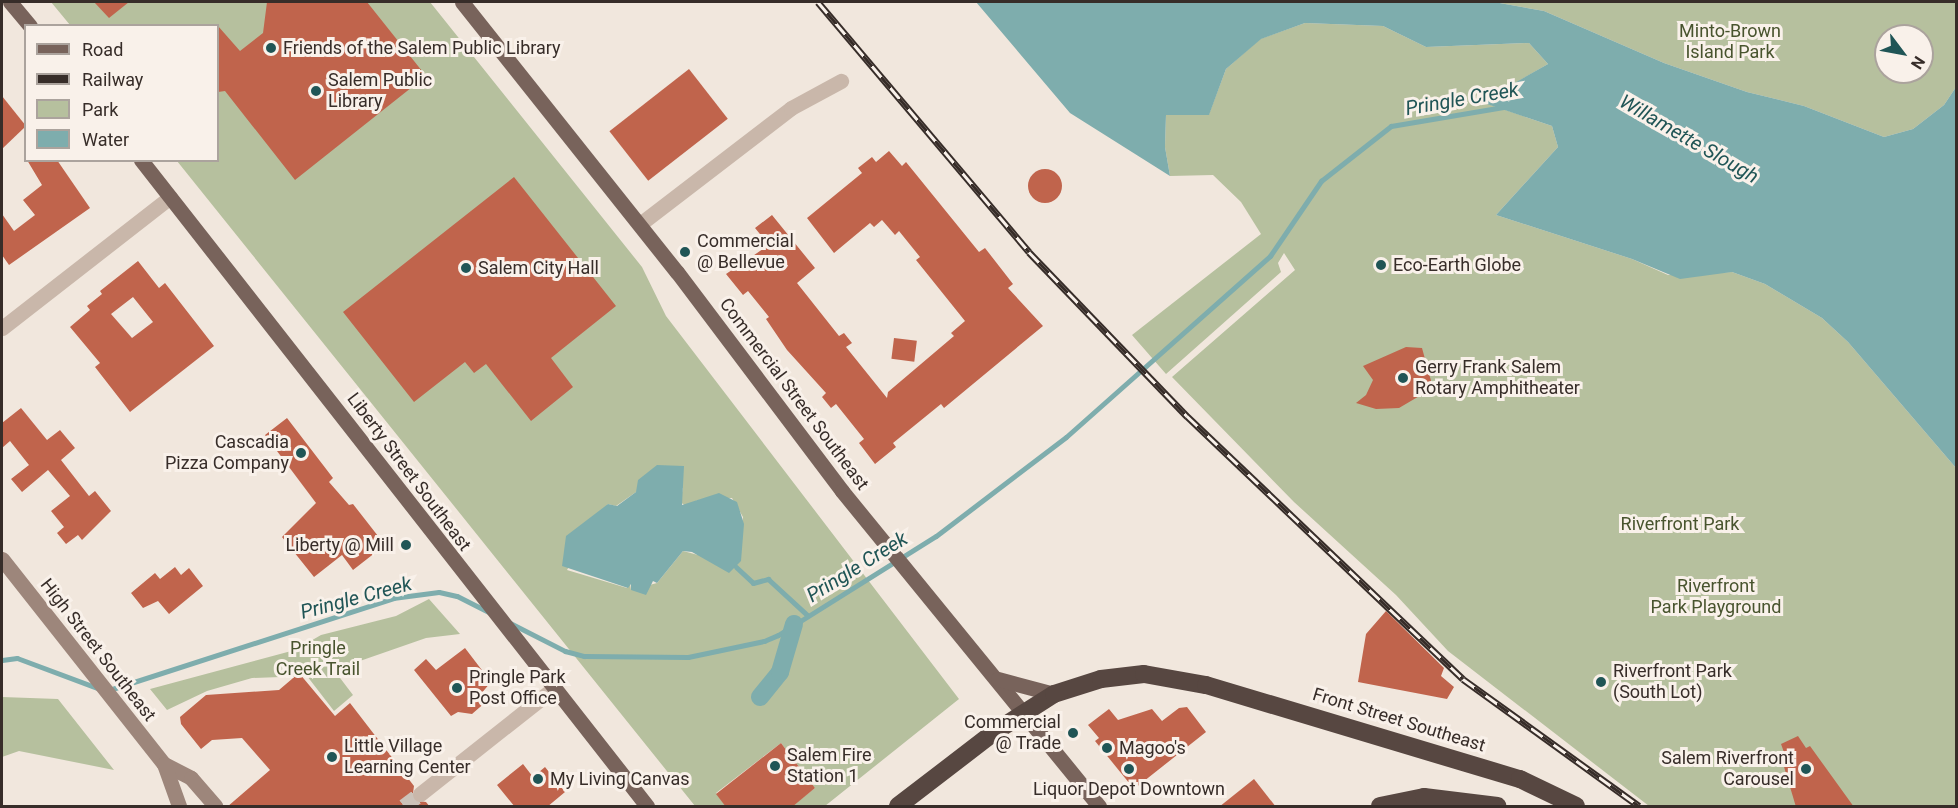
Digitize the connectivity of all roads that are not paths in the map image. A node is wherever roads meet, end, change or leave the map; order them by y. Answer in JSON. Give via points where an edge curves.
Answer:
{"nodes":[{"id":1,"x":10,"y":2,"type":"edge"},
{"id":2,"x":462,"y":2,"type":"edge"},
{"id":3,"x":28,"y":24,"type":"edge"},
{"id":4,"x":841,"y":81,"type":"dead end"},
{"id":5,"x":143,"y":162,"type":"edge"},
{"id":6,"x":170,"y":197,"type":"junction"},
{"id":7,"x":639,"y":224,"type":"junction"},
{"id":8,"x":2,"y":328,"type":"edge"},
{"id":9,"x":2,"y":559,"type":"edge"},
{"id":10,"x":995,"y":678,"type":"junction"},
{"id":11,"x":553,"y":689,"type":"junction"},
{"id":12,"x":1054,"y":694,"type":"junction"},
{"id":13,"x":1023,"y":712,"type":"junction"},
{"id":14,"x":164,"y":764,"type":"junction"},
{"id":15,"x":420,"y":794,"type":"tunnel mouth"},
{"id":16,"x":179,"y":807,"type":"edge"},
{"id":17,"x":215,"y":807,"type":"edge"},
{"id":18,"x":647,"y":807,"type":"edge"},
{"id":19,"x":898,"y":807,"type":"edge"},
{"id":20,"x":1099,"y":807,"type":"edge"},
{"id":21,"x":1380,"y":807,"type":"edge"},
{"id":22,"x":1497,"y":807,"type":"edge"},
{"id":23,"x":1576,"y":807,"type":"edge"}],
"edges":[{"from":1,"to":3,"type":"main road"},
{"from":2,"to":7,"type":"main road","name":"Commercial Street Southeast"},
{"from":4,"to":7,"type":"street","via":[[791,108]]},
{"from":5,"to":6,"type":"main road","name":"Liberty Street Southeast"},
{"from":6,"to":8,"type":"street"},
{"from":6,"to":11,"type":"main road","name":"Liberty Street Southeast"},
{"from":7,"to":10,"type":"main road","name":"Commercial Street Southeast","via":[[842,490]]},
{"from":9,"to":14,"type":"street","name":"High Street Southeast"},
{"from":10,"to":12,"type":"main road"},
{"from":10,"to":13,"type":"main road","name":"Commercial Street Southeast"},
{"from":11,"to":15,"type":"street"},
{"from":11,"to":18,"type":"main road","name":"Liberty Street Southeast"},
{"from":12,"to":13,"type":"highway","name":"Front Street Southeast"},
{"from":12,"to":23,"type":"highway","name":"Front Street Southeast","via":[[1101,679],[1144,674],[1206,685],[1520,779]]},
{"from":13,"to":19,"type":"highway","name":"Front Street Southeast"},
{"from":13,"to":20,"type":"main road","name":"Commercial Street Southeast"},
{"from":14,"to":16,"type":"street","name":"High Street Southeast"},
{"from":14,"to":17,"type":"street","name":"High Street Southeast","via":[[190,778]]},
{"from":21,"to":22,"type":"highway","via":[[1424,797]]}]}
